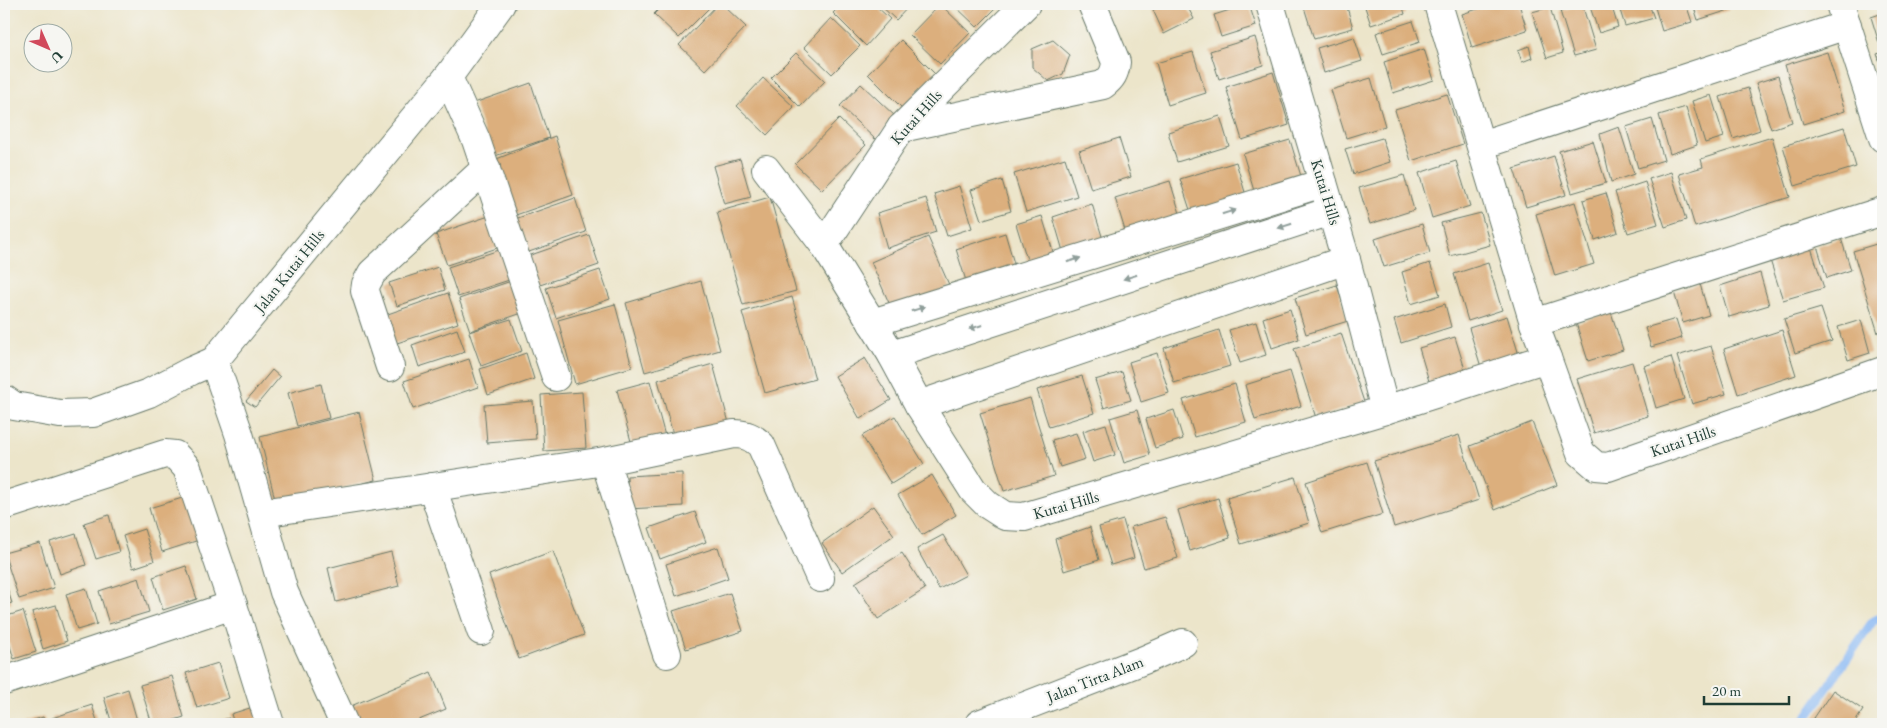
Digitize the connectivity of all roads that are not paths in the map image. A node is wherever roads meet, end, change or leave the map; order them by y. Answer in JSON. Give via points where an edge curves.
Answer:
{"nodes":[{"id":1,"x":501,"y":4,"type":"edge"},
{"id":2,"x":1026,"y":4,"type":"edge"},
{"id":3,"x":1092,"y":4,"type":"edge"},
{"id":4,"x":1270,"y":4,"type":"edge"},
{"id":5,"x":1438,"y":4,"type":"edge"},
{"id":6,"x":1843,"y":14,"type":"edge"},
{"id":7,"x":448,"y":77,"type":"junction"},
{"id":8,"x":901,"y":128,"type":"junction"},
{"id":9,"x":1883,"y":138,"type":"edge"},
{"id":10,"x":1480,"y":145,"type":"junction"},
{"id":11,"x":486,"y":168,"type":"junction"},
{"id":12,"x":766,"y":169,"type":"dead end"},
{"id":13,"x":1322,"y":183,"type":"junction"},
{"id":14,"x":1331,"y":211,"type":"junction"},
{"id":15,"x":1883,"y":211,"type":"edge"},
{"id":16,"x":824,"y":245,"type":"junction"},
{"id":17,"x":1346,"y":260,"type":"junction"},
{"id":18,"x":872,"y":323,"type":"junction"},
{"id":19,"x":1534,"y":323,"type":"junction"},
{"id":20,"x":892,"y":355,"type":"junction"},
{"id":21,"x":1547,"y":358,"type":"junction"},
{"id":22,"x":214,"y":361,"type":"junction"},
{"id":23,"x":390,"y":367,"type":"dead end"},
{"id":24,"x":1883,"y":371,"type":"edge"},
{"id":25,"x":556,"y":377,"type":"dead end"},
{"id":26,"x":4,"y":400,"type":"edge"},
{"id":27,"x":918,"y":405,"type":"junction"},
{"id":28,"x":1385,"y":410,"type":"junction"},
{"id":29,"x":605,"y":462,"type":"junction"},
{"id":30,"x":432,"y":487,"type":"junction"},
{"id":31,"x":4,"y":506,"type":"edge"},
{"id":32,"x":262,"y":513,"type":"junction"},
{"id":33,"x":820,"y":578,"type":"dead end"},
{"id":34,"x":233,"y":605,"type":"junction"},
{"id":35,"x":481,"y":631,"type":"dead end"},
{"id":36,"x":1183,"y":642,"type":"dead end"},
{"id":37,"x":667,"y":654,"type":"dead end"},
{"id":38,"x":4,"y":681,"type":"edge"},
{"id":39,"x":270,"y":724,"type":"edge"},
{"id":40,"x":344,"y":724,"type":"edge"},
{"id":41,"x":979,"y":724,"type":"edge"}],
"edges":[{"from":1,"to":7,"type":"street","name":"Jalan Kutai Hills"},
{"from":2,"to":8,"type":"street","name":"Kutai Hills"},
{"from":3,"to":8,"type":"street","via":[[1116,62],[1111,79],[1103,85]]},
{"from":4,"to":13,"type":"street","name":"Kutai Hills"},
{"from":5,"to":10,"type":"street","name":"Kutai Hills"},
{"from":6,"to":9,"type":"street"},
{"from":6,"to":10,"type":"street"},
{"from":7,"to":11,"type":"street"},
{"from":7,"to":22,"type":"street","name":"Jalan Kutai Hills"},
{"from":8,"to":16,"type":"street","name":"Kutai Hills"},
{"from":10,"to":19,"type":"street","name":"Kutai Hills"},
{"from":11,"to":23,"type":"street","via":[[372,273],[366,284],[365,291]]},
{"from":11,"to":25,"type":"street"},
{"from":12,"to":16,"type":"street","name":"Kutai Hills"},
{"from":13,"to":14,"type":"street","name":"Kutai Hills"},
{"from":18,"to":13,"type":"street","one_way":true},
{"from":14,"to":17,"type":"street","name":"Kutai Hills"},
{"from":14,"to":20,"type":"street","one_way":true},
{"from":15,"to":19,"type":"street"},
{"from":16,"to":18,"type":"street","name":"Kutai Hills"},
{"from":17,"to":27,"type":"street"},
{"from":17,"to":28,"type":"street","name":"Kutai Hills"},
{"from":18,"to":20,"type":"street","name":"Kutai Hills"},
{"from":19,"to":21,"type":"street","name":"Kutai Hills"},
{"from":20,"to":27,"type":"street","name":"Kutai Hills"},
{"from":21,"to":24,"type":"street","name":"Kutai Hills","via":[[1581,453],[1596,466],[1608,467]]},
{"from":21,"to":28,"type":"street","name":"Kutai Hills"},
{"from":22,"to":26,"type":"street","name":"Jalan Kutai Hills","via":[[149,393],[93,413],[60,414],[14,406]]},
{"from":22,"to":32,"type":"street"},
{"from":27,"to":28,"type":"street","name":"Kutai Hills","via":[[973,490],[1005,516],[1024,517]]},
{"from":29,"to":30,"type":"street"},
{"from":29,"to":33,"type":"street","via":[[734,434],[754,438],[761,445]]},
{"from":29,"to":37,"type":"street"},
{"from":30,"to":32,"type":"street"},
{"from":30,"to":35,"type":"street"},
{"from":31,"to":34,"type":"street","via":[[164,454],[175,455],[187,468]]},
{"from":32,"to":40,"type":"street","via":[[284,592]]},
{"from":34,"to":38,"type":"street"},
{"from":34,"to":39,"type":"street"},
{"from":36,"to":41,"type":"street","name":"Jalan Tirta Alam"}]}
